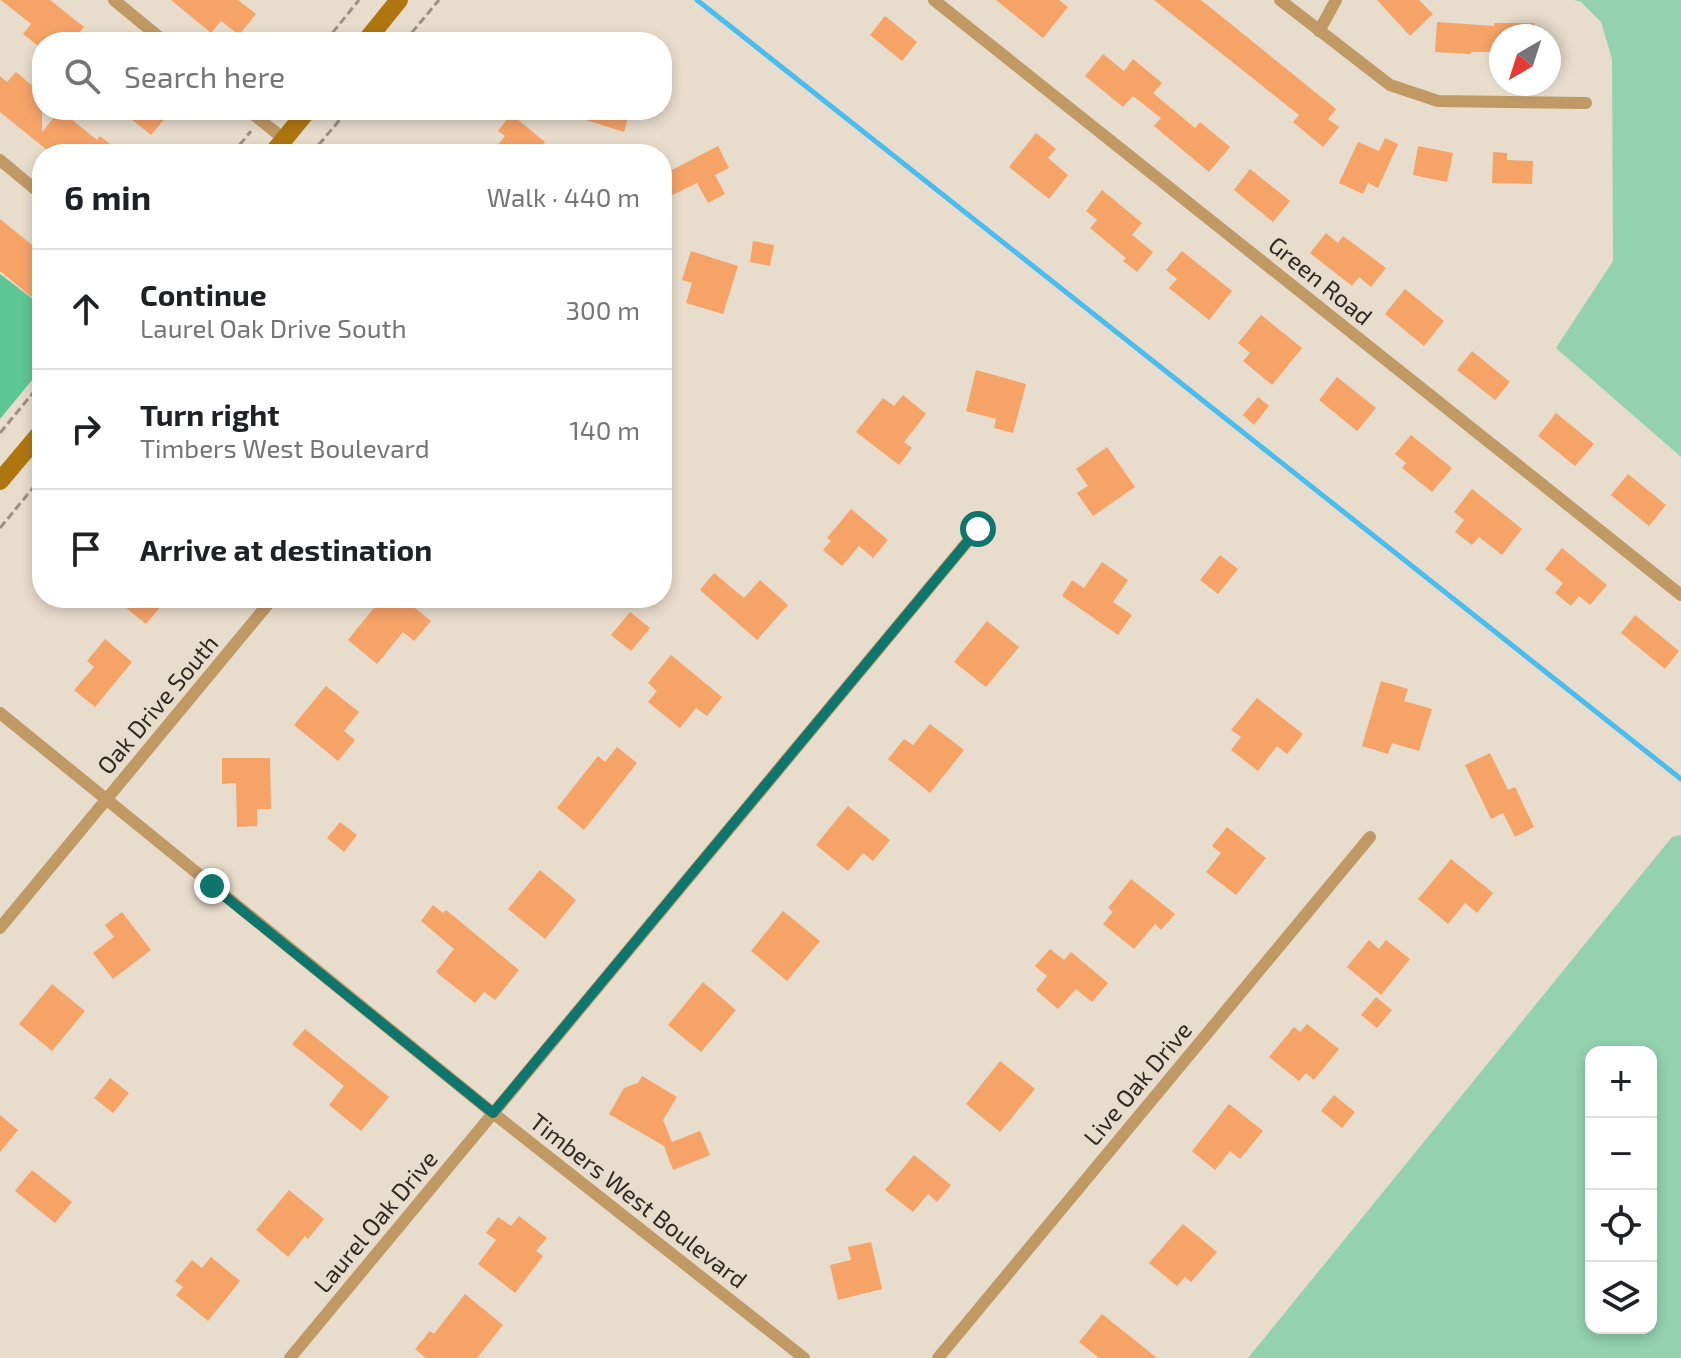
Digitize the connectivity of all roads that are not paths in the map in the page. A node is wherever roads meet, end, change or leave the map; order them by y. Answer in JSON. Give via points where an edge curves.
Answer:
{"nodes":[{"id":1,"x":114,"y":0,"type":"edge"},
{"id":2,"x":399,"y":0,"type":"edge"},
{"id":3,"x":934,"y":0,"type":"edge"},
{"id":4,"x":1280,"y":0,"type":"edge"},
{"id":5,"x":1336,"y":0,"type":"edge"},
{"id":6,"x":1319,"y":31,"type":"junction"},
{"id":7,"x":153,"y":32,"type":"edge"},
{"id":8,"x":373,"y":32,"type":"edge"},
{"id":9,"x":1586,"y":103,"type":"dead end"},
{"id":10,"x":256,"y":120,"type":"edge"},
{"id":11,"x":300,"y":120,"type":"edge"},
{"id":12,"x":276,"y":144,"type":"edge"},
{"id":13,"x":280,"y":144,"type":"edge"},
{"id":14,"x":0,"y":160,"type":"edge"},
{"id":15,"x":32,"y":187,"type":"edge"},
{"id":16,"x":32,"y":443,"type":"edge"},
{"id":17,"x":0,"y":481,"type":"edge"},
{"id":18,"x":978,"y":529,"type":"dead end"},
{"id":19,"x":1681,"y":595,"type":"edge"},
{"id":20,"x":265,"y":608,"type":"edge"},
{"id":21,"x":0,"y":713,"type":"edge"},
{"id":22,"x":106,"y":800,"type":"junction"},
{"id":23,"x":1370,"y":837,"type":"dead end"},
{"id":24,"x":0,"y":928,"type":"edge"},
{"id":25,"x":493,"y":1113,"type":"junction"},
{"id":26,"x":290,"y":1358,"type":"edge"},
{"id":27,"x":804,"y":1358,"type":"edge"},
{"id":28,"x":938,"y":1358,"type":"edge"}],
"edges":[{"from":1,"to":7,"type":"street"},
{"from":2,"to":8,"type":"main road"},
{"from":3,"to":19,"type":"street","name":"Green Road"},
{"from":4,"to":6,"type":"street"},
{"from":5,"to":6,"type":"street"},
{"from":6,"to":9,"type":"street","via":[[1390,85],[1438,101]]},
{"from":10,"to":12,"type":"street"},
{"from":11,"to":13,"type":"main road"},
{"from":14,"to":15,"type":"street"},
{"from":16,"to":17,"type":"main road"},
{"from":18,"to":25,"type":"street","name":"Laurel Oak Drive"},
{"from":20,"to":22,"type":"street","name":"Oak Drive South"},
{"from":21,"to":22,"type":"street","name":"Timbers West Boulevard"},
{"from":22,"to":24,"type":"street","name":"Oak Drive South"},
{"from":22,"to":25,"type":"street","name":"Timbers West Boulevard"},
{"from":23,"to":28,"type":"street","name":"Live Oak Drive"},
{"from":25,"to":26,"type":"street","name":"Laurel Oak Drive"},
{"from":25,"to":27,"type":"street","name":"Timbers West Boulevard"}]}
